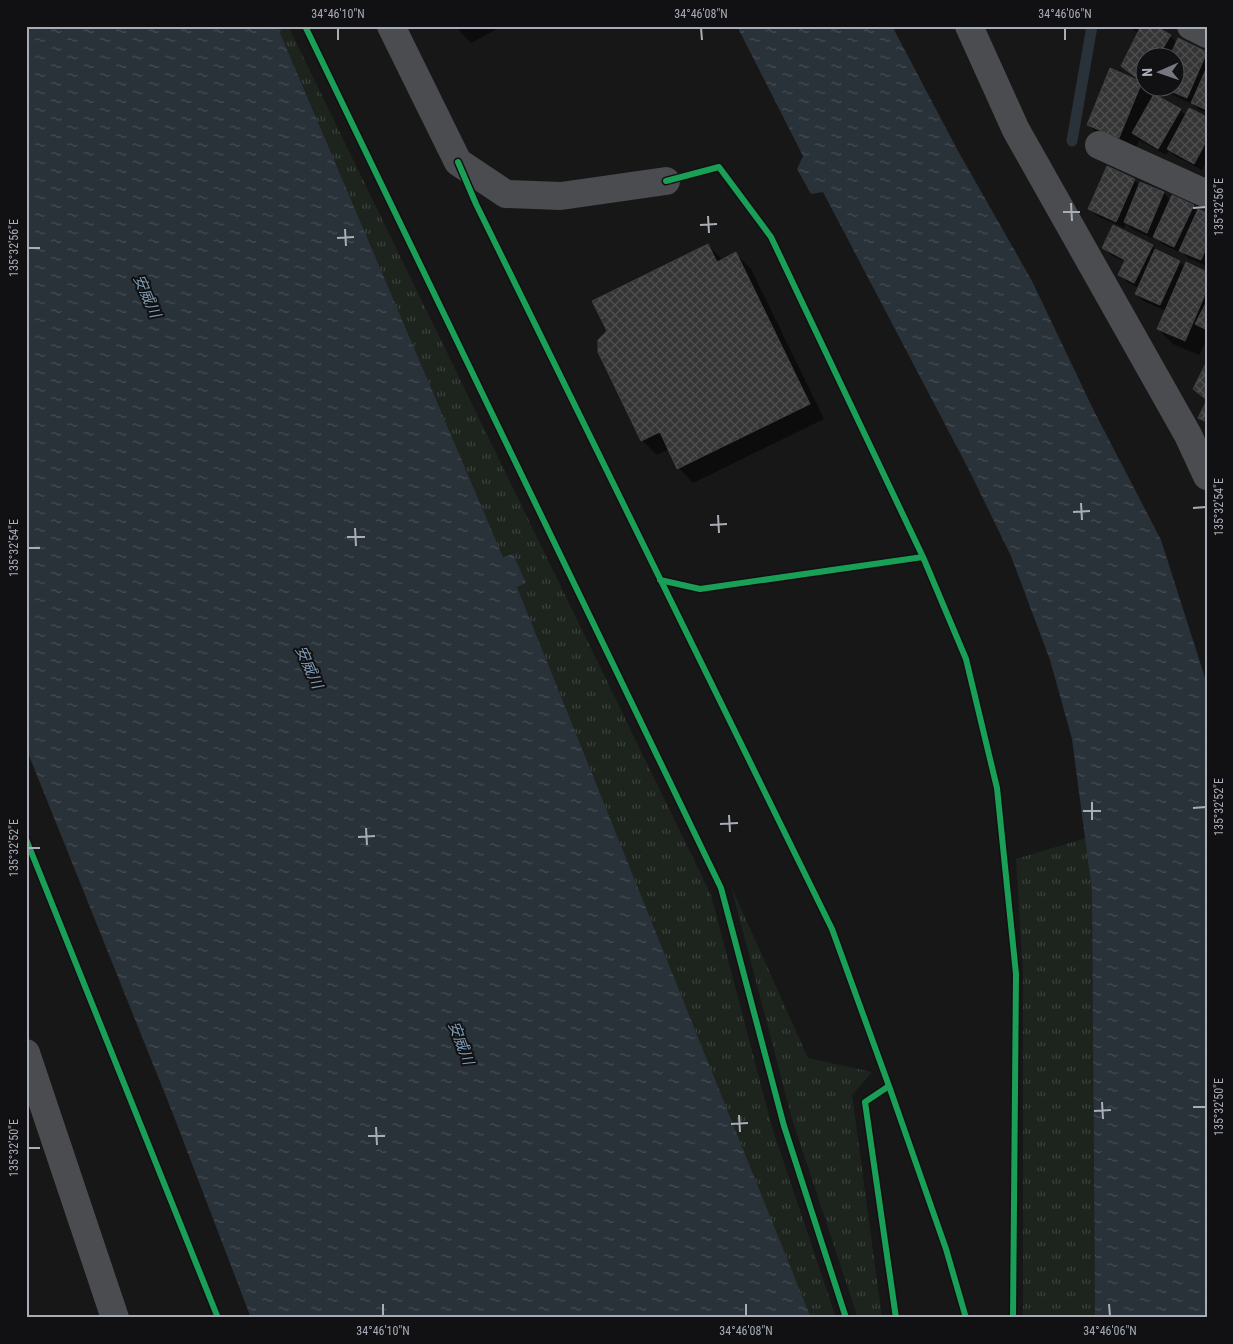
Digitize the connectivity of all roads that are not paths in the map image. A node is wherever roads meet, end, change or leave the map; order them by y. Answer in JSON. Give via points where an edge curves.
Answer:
{"nodes":[{"id":1,"x":391,"y":26,"type":"edge"},
{"id":2,"x":969,"y":26,"type":"edge"},
{"id":3,"x":1191,"y":26,"type":"edge"},
{"id":4,"x":1207,"y":34,"type":"edge"},
{"id":5,"x":1099,"y":145,"type":"dead end"},
{"id":6,"x":666,"y":181,"type":"dead end"},
{"id":7,"x":1204,"y":186,"type":"edge"},
{"id":8,"x":1207,"y":476,"type":"edge"},
{"id":9,"x":28,"y":1066,"type":"edge"},
{"id":10,"x":115,"y":1318,"type":"edge"}],
"edges":[{"from":1,"to":6,"type":"street","via":[[458,162],[506,194],[561,196]]},
{"from":2,"to":8,"type":"street","via":[[1016,130],[1188,435]]},
{"from":3,"to":4,"type":"street"},
{"from":5,"to":7,"type":"street"},
{"from":9,"to":10,"type":"street"}]}
